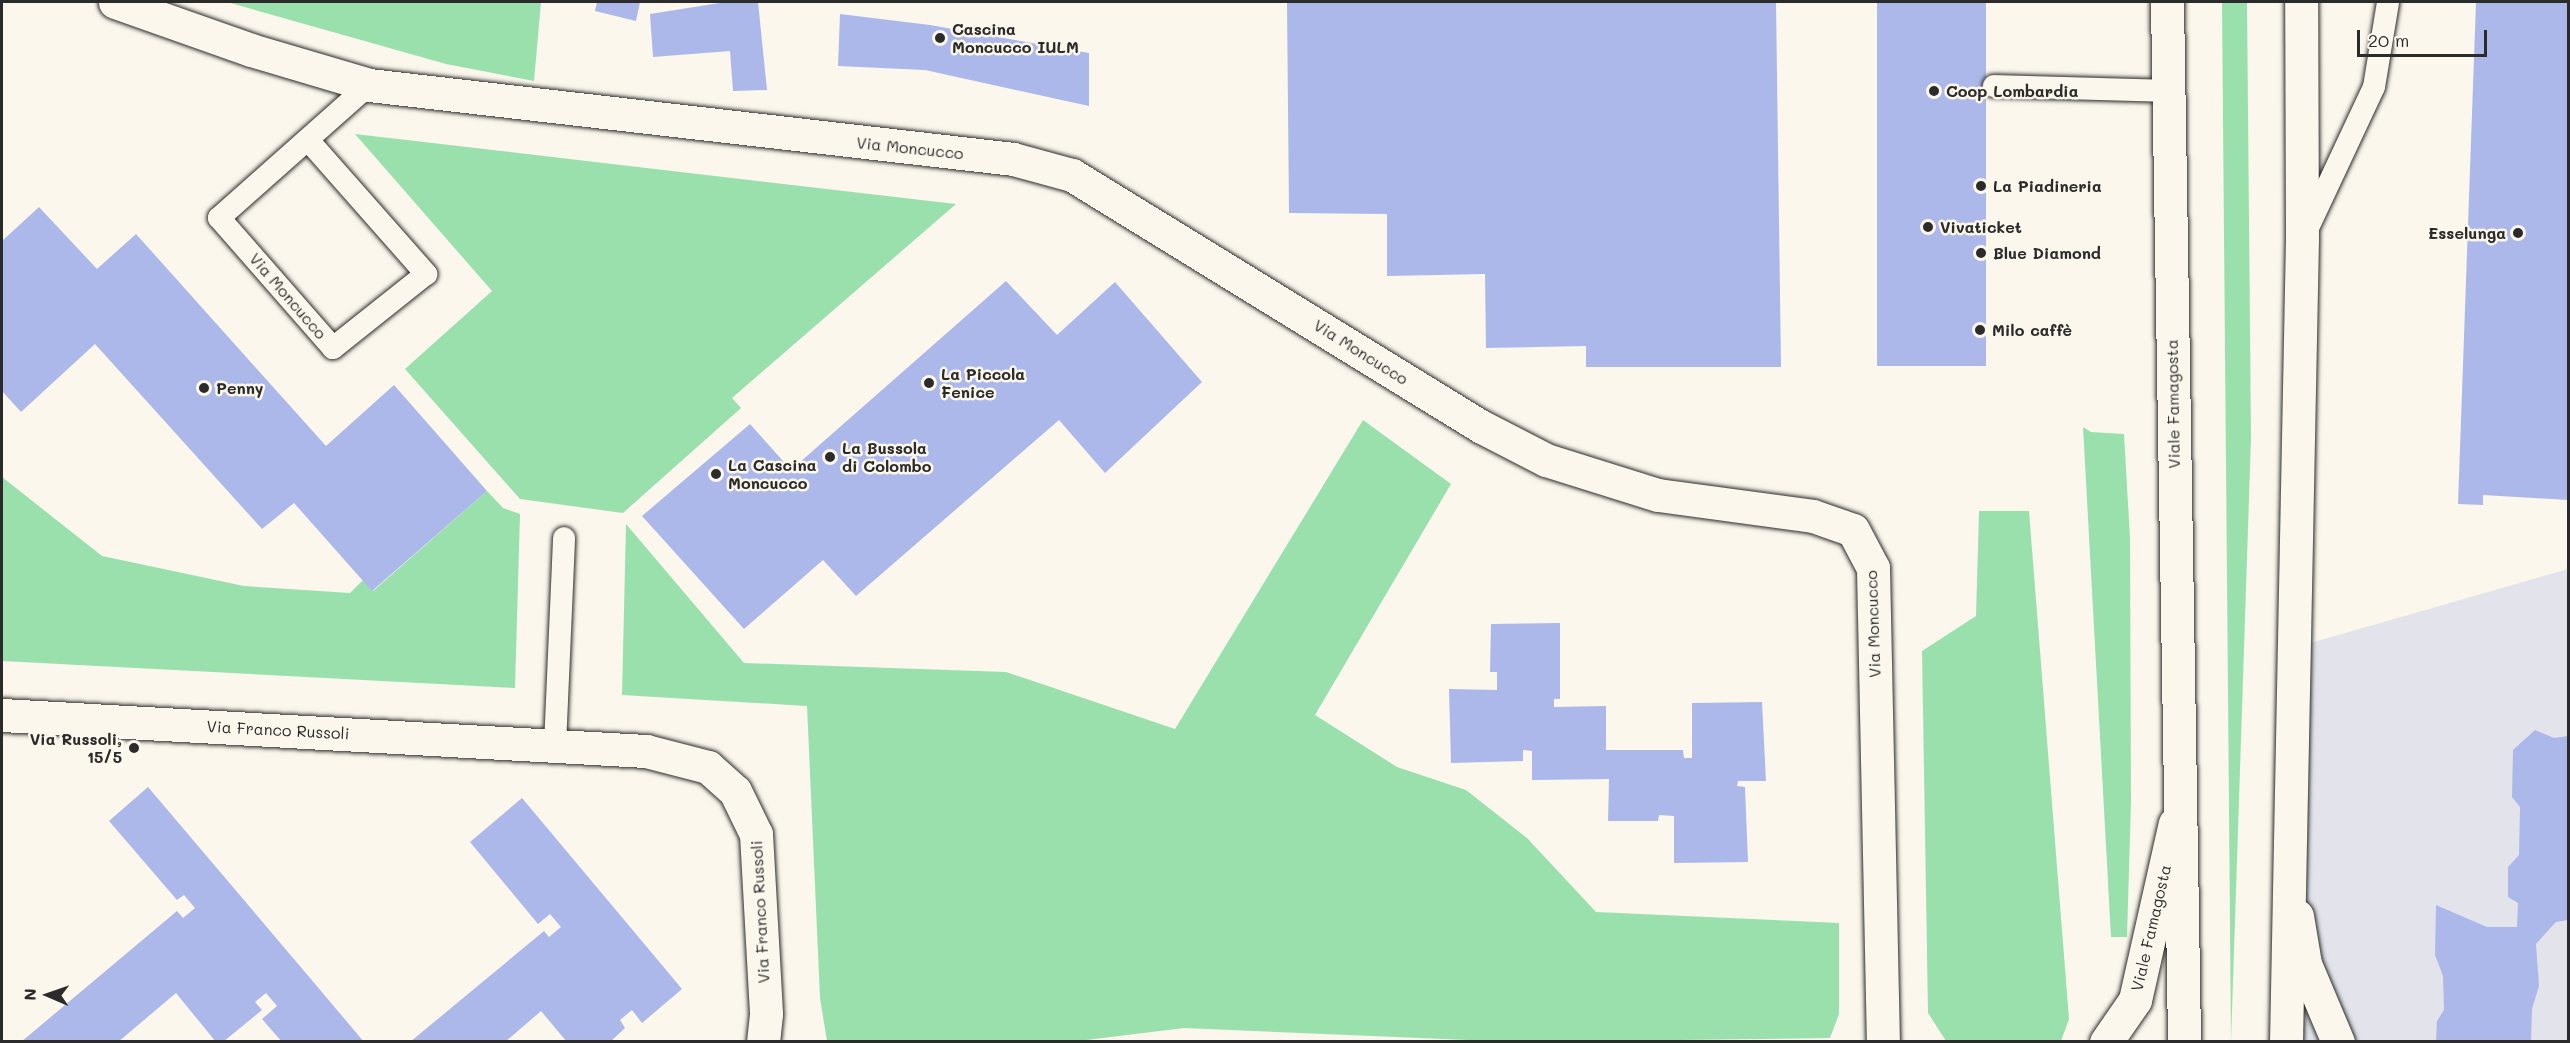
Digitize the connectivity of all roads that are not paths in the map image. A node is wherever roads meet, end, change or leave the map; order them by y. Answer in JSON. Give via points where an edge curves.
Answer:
{"nodes":[{"id":1,"x":115,"y":2,"type":"edge"},
{"id":2,"x":2167,"y":2,"type":"edge"},
{"id":3,"x":2301,"y":2,"type":"edge"},
{"id":4,"x":2388,"y":2,"type":"edge"},
{"id":5,"x":369,"y":85,"type":"junction"},
{"id":6,"x":1994,"y":86,"type":"dead end"},
{"id":7,"x":2169,"y":91,"type":"junction"},
{"id":8,"x":308,"y":140,"type":"junction"},
{"id":9,"x":2302,"y":239,"type":"junction"},
{"id":10,"x":564,"y":538,"type":"dead end"},
{"id":11,"x":2,"y":714,"type":"edge"},
{"id":12,"x":555,"y":746,"type":"junction"},
{"id":13,"x":2178,"y":806,"type":"junction"},
{"id":14,"x":2288,"y":852,"type":"junction"},
{"id":15,"x":768,"y":1032,"type":"edge"},
{"id":16,"x":1883,"y":1041,"type":"edge"},
{"id":17,"x":2106,"y":1041,"type":"edge"},
{"id":18,"x":2184,"y":1041,"type":"edge"},
{"id":19,"x":2286,"y":1041,"type":"edge"},
{"id":20,"x":2338,"y":1041,"type":"edge"}],
"edges":[{"from":1,"to":5,"type":"street","name":"Via Moncucco","via":[[251,50]]},
{"from":2,"to":7,"type":"street","name":"Viale Famagosta"},
{"from":3,"to":9,"type":"street"},
{"from":4,"to":9,"type":"lane","via":[[2374,87]]},
{"from":5,"to":8,"type":"lane","name":"Via Moncucco"},
{"from":5,"to":16,"type":"street","name":"Via Moncucco","via":[[1013,159],[1072,175],[1482,427],[1546,460],[1658,495],[1813,516],[1853,530],[1873,568]]},
{"from":6,"to":7,"type":"lane"},
{"from":7,"to":13,"type":"street","name":"Viale Famagosta"},
{"from":8,"to":8,"type":"lane","name":"Via Moncucco","via":[[219,218],[333,348],[426,274]]},
{"from":9,"to":14,"type":"street"},
{"from":10,"to":12,"type":"lane"},
{"from":11,"to":12,"type":"street","name":"Via Franco Russoli"},
{"from":12,"to":15,"type":"street","name":"Via Franco Russoli","via":[[668,754],[708,767],[735,791],[747,809],[759,852]]},
{"from":13,"to":17,"type":"street","name":"Viale Famagosta","via":[[2135,1000]]},
{"from":13,"to":18,"type":"street","name":"Viale Famagosta"},
{"from":14,"to":19,"type":"street"},
{"from":14,"to":20,"type":"street","via":[[2305,964]]}]}
